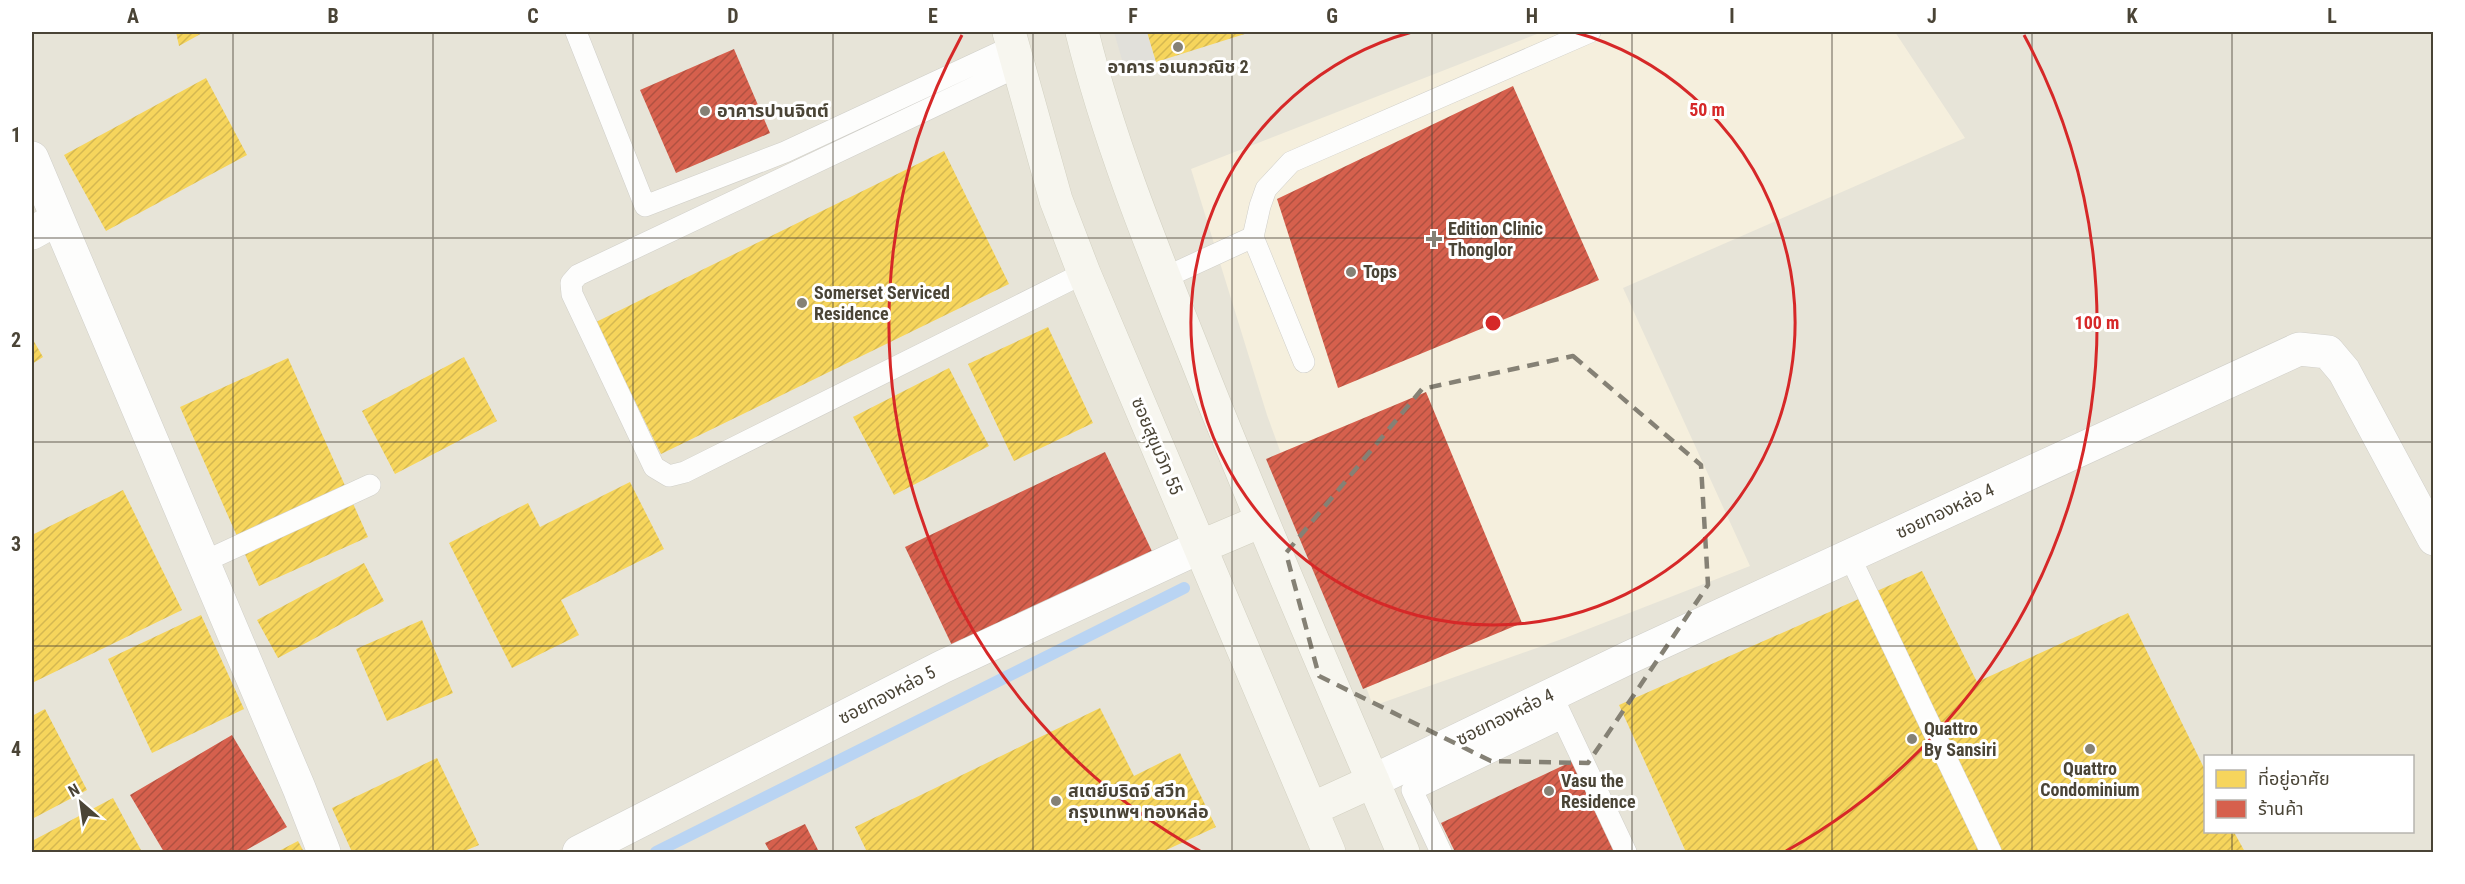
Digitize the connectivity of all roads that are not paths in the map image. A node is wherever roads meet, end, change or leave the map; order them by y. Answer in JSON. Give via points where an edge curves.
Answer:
{"nodes":[{"id":1,"x":576,"y":32,"type":"edge"},
{"id":2,"x":1083,"y":32,"type":"edge"},
{"id":3,"x":1590,"y":32,"type":"edge"},
{"id":4,"x":1014,"y":48,"type":"edge"},
{"id":5,"x":32,"y":158,"type":"edge"},
{"id":6,"x":44,"y":226,"type":"edge"},
{"id":7,"x":1253,"y":237,"type":"junction"},
{"id":8,"x":1084,"y":273,"type":"junction"},
{"id":9,"x":1164,"y":278,"type":"junction"},
{"id":10,"x":1304,"y":362,"type":"dead end"},
{"id":11,"x":370,"y":485,"type":"dead end"},
{"id":12,"x":1261,"y":521,"type":"junction"},
{"id":13,"x":2433,"y":539,"type":"edge"},
{"id":14,"x":1200,"y":547,"type":"junction"},
{"id":15,"x":1850,"y":555,"type":"junction"},
{"id":16,"x":203,"y":562,"type":"junction"},
{"id":17,"x":1557,"y":706,"type":"junction"},
{"id":18,"x":1373,"y":782,"type":"junction"},
{"id":19,"x":1312,"y":809,"type":"junction"},
{"id":20,"x":1429,"y":826,"type":"junction"},
{"id":21,"x":1401,"y":847,"type":"edge"},
{"id":22,"x":324,"y":852,"type":"edge"},
{"id":23,"x":579,"y":852,"type":"edge"},
{"id":24,"x":1329,"y":852,"type":"edge"},
{"id":25,"x":1441,"y":852,"type":"edge"},
{"id":26,"x":1626,"y":852,"type":"edge"},
{"id":27,"x":1991,"y":852,"type":"edge"}],
"edges":[{"from":1,"to":4,"type":"lane","via":[[645,206],[785,152]]},
{"from":2,"to":9,"type":"main road","via":[[1118,158]]},
{"from":3,"to":7,"type":"lane","via":[[1291,162],[1266,189]]},
{"from":4,"to":8,"type":"main road","name":"ซอยสุขุมวิท 55","via":[[1056,200]]},
{"from":4,"to":8,"type":"lane","via":[[578,275],[571,283],[572,294],[654,467],[669,476],[685,472]]},
{"from":5,"to":6,"type":"street"},
{"from":6,"to":16,"type":"street"},
{"from":7,"to":9,"type":"lane"},
{"from":7,"to":10,"type":"lane"},
{"from":8,"to":14,"type":"main road","name":"ซอยสุขุมวิท 55"},
{"from":9,"to":12,"type":"main road"},
{"from":11,"to":16,"type":"lane"},
{"from":12,"to":14,"type":"main road"},
{"from":12,"to":18,"type":"main road"},
{"from":13,"to":15,"type":"street","name":"ซอยทองหล่อ 4","via":[[2344,371],[2328,352],[2299,349]]},
{"from":14,"to":19,"type":"main road","name":"ซอยสุขุมวิท 55"},
{"from":14,"to":23,"type":"street","name":"ซอยทองหล่อ 5","via":[[942,667]]},
{"from":15,"to":17,"type":"street","name":"ซอยทองหล่อ 4"},
{"from":15,"to":27,"type":"lane"},
{"from":16,"to":22,"type":"street"},
{"from":17,"to":18,"type":"street","name":"ซอยทองหล่อ 4"},
{"from":17,"to":20,"type":"lane","via":[[1412,790]]},
{"from":17,"to":26,"type":"lane"},
{"from":18,"to":19,"type":"main road"},
{"from":18,"to":21,"type":"main road"},
{"from":19,"to":24,"type":"main road","name":"ซอยสุขุมวิท 55"},
{"from":20,"to":21,"type":"lane"},
{"from":20,"to":25,"type":"lane"}]}
